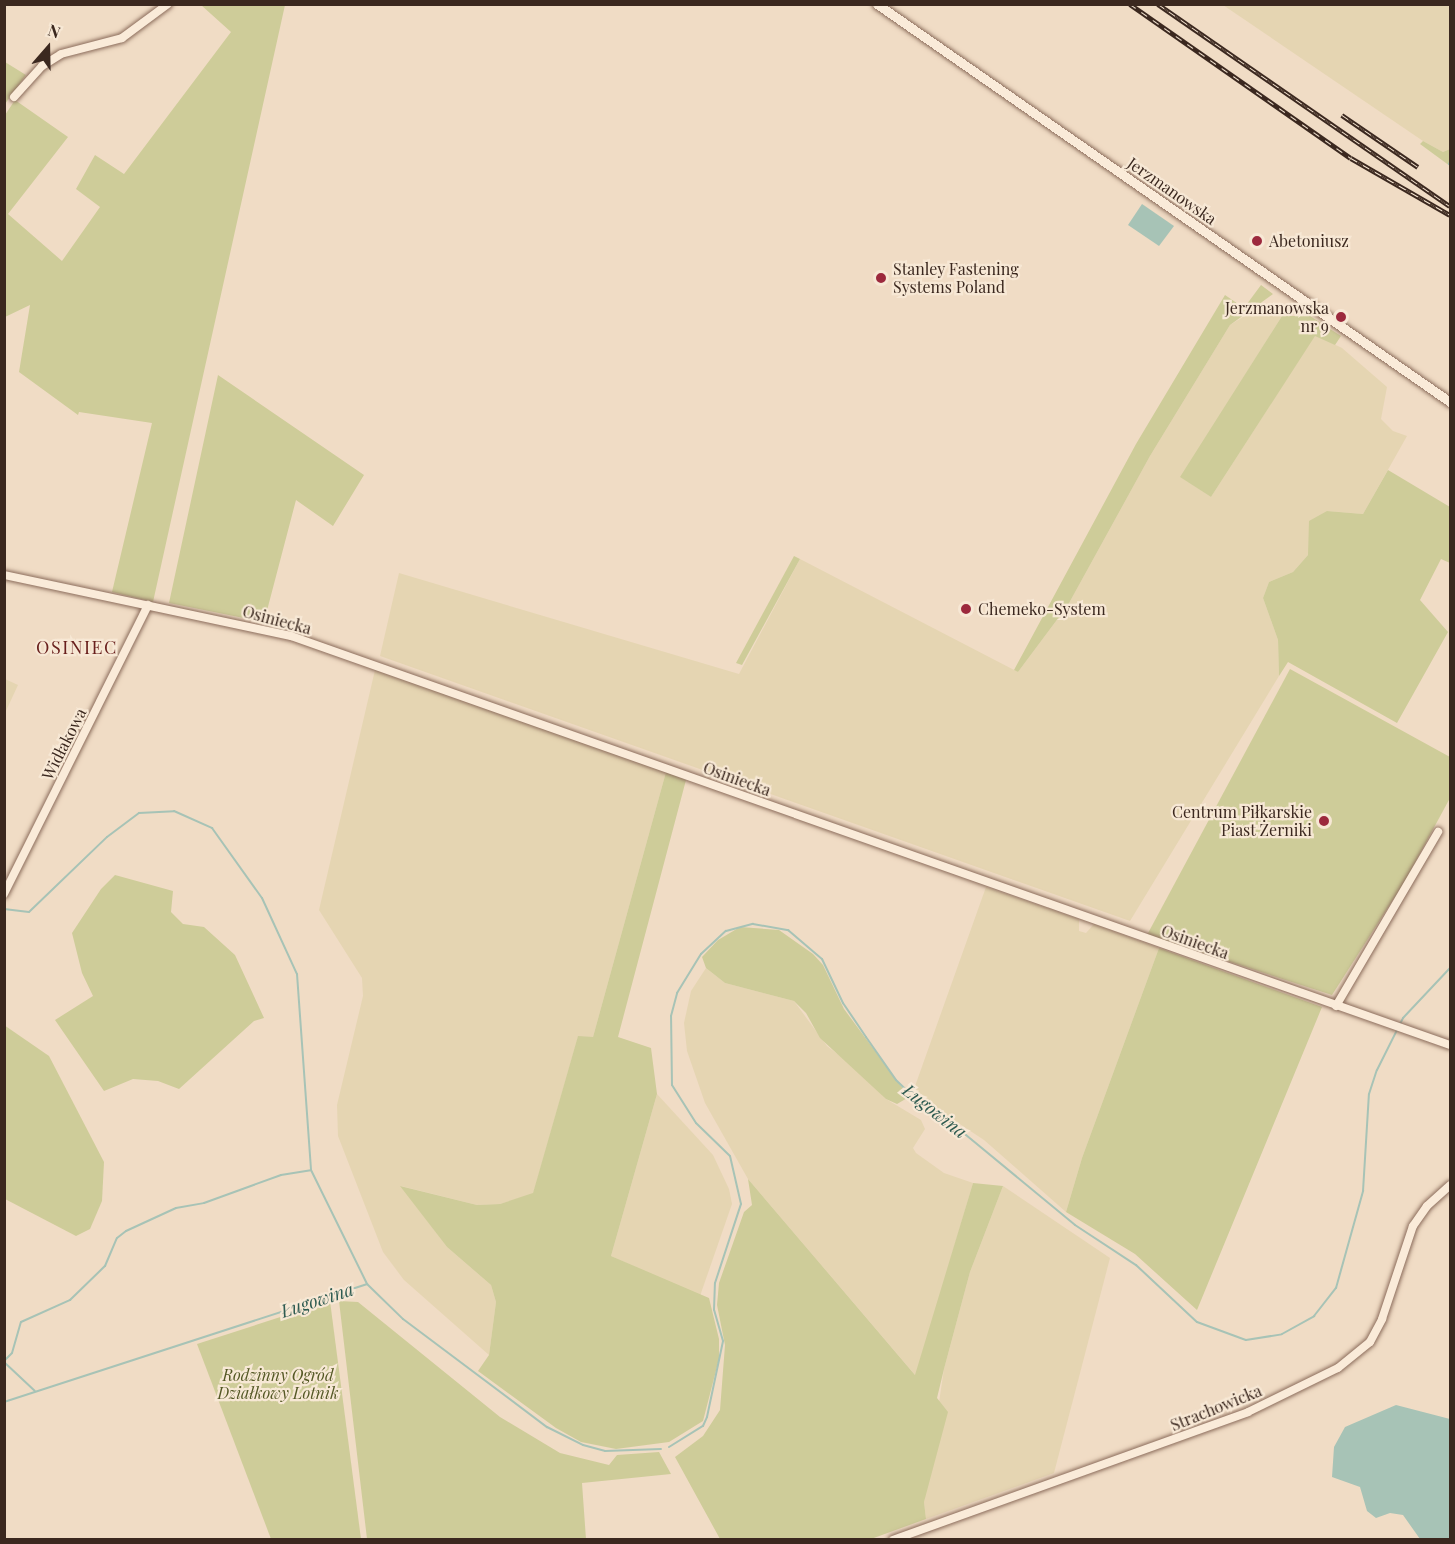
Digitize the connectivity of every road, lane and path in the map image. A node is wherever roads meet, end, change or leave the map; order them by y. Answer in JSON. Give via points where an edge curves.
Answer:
{"nodes":[{"id":1,"x":168,"y":4,"type":"edge"},
{"id":2,"x":877,"y":4,"type":"edge"},
{"id":3,"x":14,"y":97,"type":"dead end"},
{"id":4,"x":1450,"y":402,"type":"edge"},
{"id":5,"x":4,"y":575,"type":"edge"},
{"id":6,"x":148,"y":605,"type":"junction"},
{"id":7,"x":1438,"y":832,"type":"dead end"},
{"id":8,"x":4,"y":894,"type":"edge"},
{"id":9,"x":1336,"y":1006,"type":"junction"},
{"id":10,"x":1450,"y":1045,"type":"edge"},
{"id":11,"x":1450,"y":1185,"type":"edge"},
{"id":12,"x":893,"y":1539,"type":"edge"}],
"edges":[{"from":1,"to":3,"type":"street","via":[[122,38],[61,54],[42,66]]},
{"from":2,"to":4,"type":"street","name":"Jerzmanowska"},
{"from":5,"to":6,"type":"street","name":"Osiniecka"},
{"from":6,"to":8,"type":"street","name":"Widłakowa"},
{"from":6,"to":9,"type":"street","name":"Osiniecka","via":[[255,626],[324,647]]},
{"from":7,"to":9,"type":"street"},
{"from":9,"to":10,"type":"street","name":"Osiniecka"},
{"from":11,"to":12,"type":"street","name":"Strachowicka","via":[[1416,1220],[1382,1319],[1370,1342],[1338,1368],[1248,1412]]}]}
